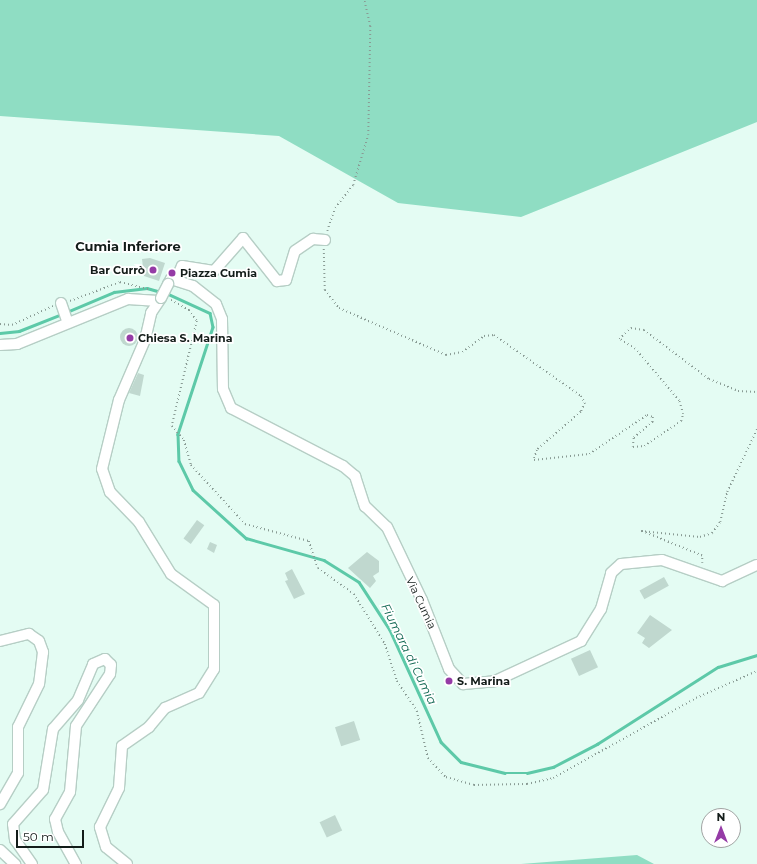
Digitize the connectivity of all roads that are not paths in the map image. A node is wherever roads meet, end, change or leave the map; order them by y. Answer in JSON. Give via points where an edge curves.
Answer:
{"nodes":[{"id":1,"x":326,"y":240,"type":"road end"},
{"id":2,"x":172,"y":282,"type":"junction"},
{"id":3,"x":159,"y":297,"type":"junction"},
{"id":4,"x":61,"y":304,"type":"road end"},
{"id":5,"x":67,"y":322,"type":"junction"},
{"id":6,"x":0,"y":346,"type":"edge"},
{"id":7,"x":757,"y":566,"type":"edge"},
{"id":8,"x":0,"y":641,"type":"edge"},
{"id":9,"x":0,"y":804,"type":"edge"},
{"id":10,"x":0,"y":850,"type":"edge"},
{"id":11,"x":14,"y":864,"type":"edge"},
{"id":12,"x":32,"y":864,"type":"edge"},
{"id":13,"x":76,"y":864,"type":"edge"},
{"id":14,"x":126,"y":864,"type":"edge"}],
"edges":[{"from":1,"to":2,"type":"street","via":[[313,239],[295,251],[286,280],[277,281],[243,238],[214,271],[182,266]]},
{"from":2,"to":3,"type":"street","bridge":true},
{"from":2,"to":7,"type":"street","name":"Via Cumia","via":[[204,291],[219,308],[223,389],[231,408],[343,466],[355,476],[365,506],[387,527],[449,669],[463,684],[495,681],[581,641],[601,609],[611,573],[620,564],[662,560],[722,581]]},
{"from":3,"to":5,"type":"street","via":[[128,299]]},
{"from":3,"to":14,"type":"street","via":[[119,400],[102,469],[110,492],[139,522],[171,574],[214,605],[214,669],[199,693],[165,708],[149,726],[122,746],[119,788],[100,827],[106,847]]},
{"from":4,"to":5,"type":"street"},
{"from":5,"to":6,"type":"street","via":[[17,344]]},
{"from":8,"to":9,"type":"street","via":[[29,634],[39,641],[42,652],[39,684],[18,727],[18,773]]},
{"from":10,"to":11,"type":"street"},
{"from":12,"to":13,"type":"street","via":[[15,840],[13,824],[43,790],[51,733],[76,703],[93,664],[100,659],[109,662],[110,674],[76,726],[70,792],[55,819],[58,832]]}]}
